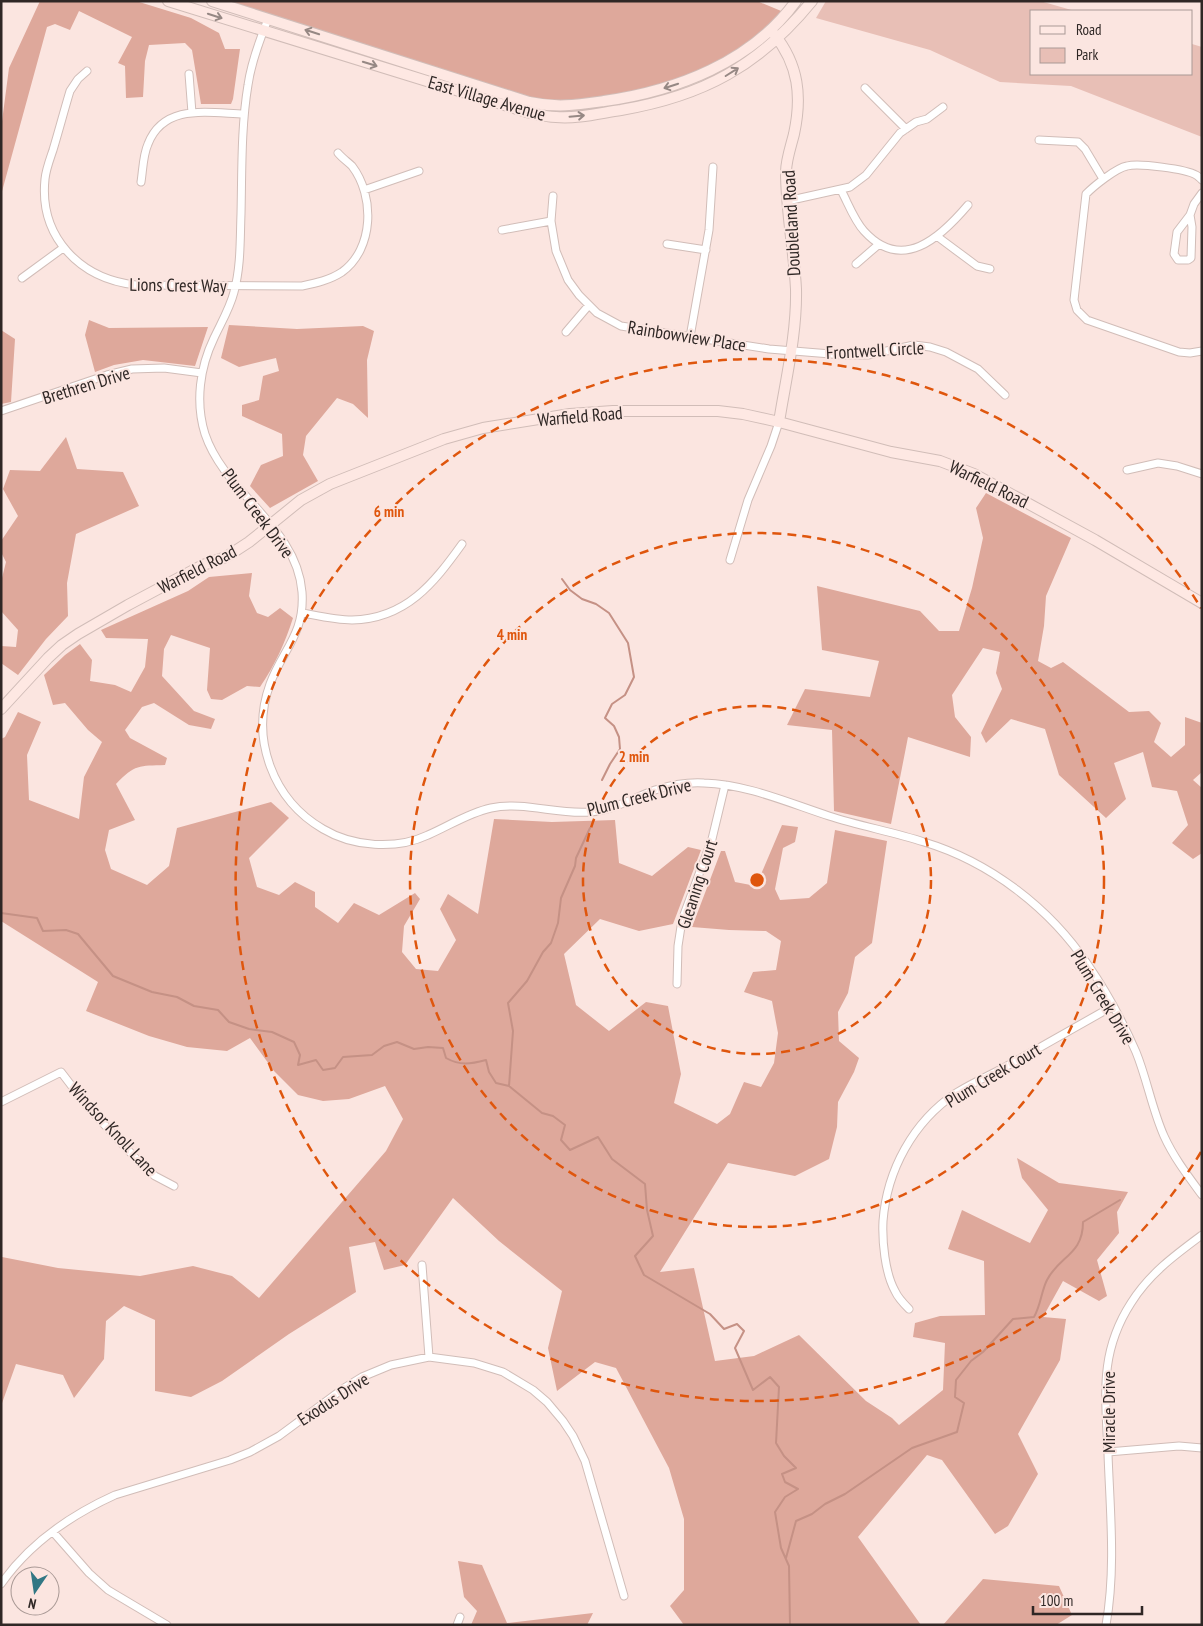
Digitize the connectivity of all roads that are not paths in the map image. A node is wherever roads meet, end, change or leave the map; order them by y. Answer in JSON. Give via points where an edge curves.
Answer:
{"nodes":[{"id":1,"x":168,"y":1,"type":"edge"},
{"id":2,"x":212,"y":1,"type":"edge"},
{"id":3,"x":796,"y":1,"type":"edge"},
{"id":4,"x":812,"y":1,"type":"edge"},
{"id":5,"x":268,"y":18,"type":"junction"},
{"id":6,"x":263,"y":31,"type":"junction"},
{"id":7,"x":774,"y":35,"type":"junction"},
{"id":8,"x":87,"y":71,"type":"dead end"},
{"id":9,"x":189,"y":74,"type":"dead end"},
{"id":10,"x":865,"y":88,"type":"dead end"},
{"id":11,"x":943,"y":107,"type":"dead end"},
{"id":12,"x":192,"y":113,"type":"junction"},
{"id":13,"x":244,"y":114,"type":"junction"},
{"id":14,"x":906,"y":129,"type":"junction"},
{"id":15,"x":1039,"y":140,"type":"dead end"},
{"id":16,"x":338,"y":153,"type":"dead end"},
{"id":17,"x":712,"y":167,"type":"dead end"},
{"id":18,"x":419,"y":171,"type":"dead end"},
{"id":19,"x":1104,"y":179,"type":"junction"},
{"id":20,"x":1202,"y":180,"type":"edge"},
{"id":21,"x":141,"y":182,"type":"dead end"},
{"id":22,"x":364,"y":190,"type":"junction"},
{"id":23,"x":841,"y":190,"type":"junction"},
{"id":24,"x":1202,"y":193,"type":"edge"},
{"id":25,"x":553,"y":196,"type":"dead end"},
{"id":26,"x":787,"y":201,"type":"junction"},
{"id":27,"x":968,"y":205,"type":"dead end"},
{"id":28,"x":1190,"y":215,"type":"junction"},
{"id":29,"x":551,"y":220,"type":"junction"},
{"id":30,"x":502,"y":230,"type":"dead end"},
{"id":31,"x":938,"y":237,"type":"junction"},
{"id":32,"x":668,"y":244,"type":"dead end"},
{"id":33,"x":878,"y":244,"type":"junction"},
{"id":34,"x":64,"y":248,"type":"junction"},
{"id":35,"x":706,"y":250,"type":"junction"},
{"id":36,"x":856,"y":264,"type":"dead end"},
{"id":37,"x":990,"y":269,"type":"dead end"},
{"id":38,"x":22,"y":278,"type":"dead end"},
{"id":39,"x":236,"y":286,"type":"junction"},
{"id":40,"x":590,"y":305,"type":"junction"},
{"id":41,"x":566,"y":332,"type":"dead end"},
{"id":42,"x":690,"y":337,"type":"junction"},
{"id":43,"x":790,"y":351,"type":"junction"},
{"id":44,"x":1202,"y":351,"type":"edge"},
{"id":45,"x":202,"y":373,"type":"junction"},
{"id":46,"x":1005,"y":395,"type":"dead end"},
{"id":47,"x":1,"y":411,"type":"edge"},
{"id":48,"x":779,"y":422,"type":"junction"},
{"id":49,"x":1127,"y":470,"type":"dead end"},
{"id":50,"x":1202,"y":474,"type":"edge"},
{"id":51,"x":270,"y":525,"type":"junction"},
{"id":52,"x":462,"y":544,"type":"dead end"},
{"id":53,"x":730,"y":560,"type":"dead end"},
{"id":54,"x":1202,"y":603,"type":"edge"},
{"id":55,"x":303,"y":613,"type":"junction"},
{"id":56,"x":1,"y":710,"type":"edge"},
{"id":57,"x":725,"y":785,"type":"junction"},
{"id":58,"x":677,"y":984,"type":"dead end"},
{"id":59,"x":1113,"y":1006,"type":"junction"},
{"id":60,"x":1,"y":1102,"type":"edge"},
{"id":61,"x":174,"y":1186,"type":"dead end"},
{"id":62,"x":1202,"y":1195,"type":"edge"},
{"id":63,"x":1202,"y":1235,"type":"edge"},
{"id":64,"x":422,"y":1265,"type":"dead end"},
{"id":65,"x":909,"y":1309,"type":"dead end"},
{"id":66,"x":429,"y":1357,"type":"junction"},
{"id":67,"x":1202,"y":1448,"type":"edge"},
{"id":68,"x":1108,"y":1452,"type":"junction"},
{"id":69,"x":53,"y":1532,"type":"junction"},
{"id":70,"x":1,"y":1584,"type":"edge"},
{"id":71,"x":624,"y":1596,"type":"dead end"},
{"id":72,"x":460,"y":1617,"type":"dead end"},
{"id":73,"x":167,"y":1625,"type":"edge"},
{"id":74,"x":456,"y":1625,"type":"edge"},
{"id":75,"x":1106,"y":1625,"type":"edge"}],
"edges":[{"from":1,"to":6,"type":"street","name":"East Village Avenue","one_way":true},
{"from":2,"to":5,"type":"street","name":"East Village Avenue"},
{"from":3,"to":7,"type":"street","name":"East Village Avenue"},
{"from":4,"to":7,"type":"street","name":"East Village Avenue"},
{"from":5,"to":6,"type":"street","name":"Plum Creek Drive"},
{"from":7,"to":5,"type":"street","name":"East Village Avenue","one_way":true,"via":[[714,69],[670,87],[631,97],[549,106]]},
{"from":6,"to":7,"type":"street","name":"East Village Avenue","one_way":true,"via":[[530,113],[558,118],[664,101],[712,84],[734,71]]},
{"from":6,"to":13,"type":"street","name":"Plum Creek Drive","via":[[249,79]]},
{"from":7,"to":26,"type":"street","name":"Doubleland Road","via":[[791,64],[798,93],[798,116],[786,169]]},
{"from":8,"to":34,"type":"street","name":"Lions Crest Way","via":[[70,91],[45,178],[47,214]]},
{"from":9,"to":12,"type":"street"},
{"from":10,"to":14,"type":"street"},
{"from":11,"to":14,"type":"street"},
{"from":12,"to":13,"type":"street"},
{"from":12,"to":21,"type":"street","via":[[171,118],[154,130],[145,151]]},
{"from":13,"to":39,"type":"street","name":"Plum Creek Drive","via":[[240,271]]},
{"from":14,"to":23,"type":"street","via":[[866,175]]},
{"from":15,"to":19,"type":"street","via":[[1078,142]]},
{"from":16,"to":22,"type":"street","name":"Lions Crest Way","via":[[352,167]]},
{"from":17,"to":35,"type":"street"},
{"from":18,"to":22,"type":"street"},
{"from":19,"to":20,"type":"street","via":[[1126,166],[1140,165],[1196,174]]},
{"from":19,"to":44,"type":"street","via":[[1086,194],[1074,300],[1077,310],[1087,320],[1179,352]]},
{"from":22,"to":39,"type":"street","name":"Lions Crest Way","via":[[368,215],[364,241],[342,272],[322,282],[302,286]]},
{"from":23,"to":26,"type":"street"},
{"from":23,"to":33,"type":"street","via":[[862,229]]},
{"from":24,"to":28,"type":"street"},
{"from":25,"to":29,"type":"street","name":"Rainbowview Place"},
{"from":26,"to":43,"type":"street","name":"Doubleland Road","via":[[796,289]]},
{"from":27,"to":31,"type":"street"},
{"from":28,"to":28,"type":"street","via":[[1175,238],[1174,254],[1178,260],[1191,258]]},
{"from":29,"to":30,"type":"street"},
{"from":29,"to":40,"type":"street","name":"Rainbowview Place","via":[[559,262]]},
{"from":31,"to":33,"type":"street","via":[[909,250],[895,250]]},
{"from":31,"to":37,"type":"street","via":[[977,266]]},
{"from":32,"to":35,"type":"street"},
{"from":33,"to":36,"type":"street"},
{"from":34,"to":38,"type":"street"},
{"from":34,"to":39,"type":"street","name":"Lions Crest Way","via":[[88,271],[119,284]]},
{"from":35,"to":42,"type":"street"},
{"from":39,"to":45,"type":"street","name":"Plum Creek Drive"},
{"from":40,"to":41,"type":"street"},
{"from":40,"to":42,"type":"street","name":"Rainbowview Place","via":[[597,313],[621,326]]},
{"from":42,"to":43,"type":"street","name":"Rainbowview Place"},
{"from":43,"to":46,"type":"street","name":"Frontwell Circle","via":[[843,355],[914,345],[930,347],[978,369]]},
{"from":43,"to":48,"type":"street","name":"Doubleland Road"},
{"from":45,"to":47,"type":"street","name":"Brethren Drive","via":[[164,368],[132,369]]},
{"from":45,"to":51,"type":"street","name":"Plum Creek Drive","via":[[200,410],[210,446],[225,472]]},
{"from":48,"to":51,"type":"street","name":"Warfield Road","via":[[718,411],[613,411],[570,414],[483,428],[444,439],[330,484],[301,500]]},
{"from":48,"to":53,"type":"street","via":[[748,500]]},
{"from":48,"to":54,"type":"street","name":"Warfield Road","via":[[956,466],[1095,540]]},
{"from":49,"to":50,"type":"street","via":[[1158,463]]},
{"from":51,"to":55,"type":"street","name":"Plum Creek Drive","via":[[287,545],[297,564]]},
{"from":51,"to":56,"type":"street","name":"Warfield Road","via":[[226,557],[203,565],[78,634],[48,658]]},
{"from":52,"to":55,"type":"street","via":[[428,587],[394,610],[374,618],[353,620]]},
{"from":55,"to":57,"type":"street","name":"Plum Creek Drive","via":[[295,638],[271,682],[262,734],[268,763],[288,802],[325,831],[350,841],[397,844],[423,838],[464,816],[494,807],[594,812],[614,808],[675,784],[701,782]]},
{"from":57,"to":58,"type":"street","name":"Gleaning Court","via":[[712,839],[682,920]]},
{"from":57,"to":59,"type":"street","name":"Plum Creek Drive","via":[[926,843],[984,868],[1023,894],[1059,928],[1088,963]]},
{"from":59,"to":62,"type":"street","name":"Plum Creek Drive","via":[[1136,1053],[1166,1141]]},
{"from":59,"to":65,"type":"street","name":"Plum Creek Court","via":[[956,1093],[931,1113],[911,1138],[890,1182],[884,1204],[883,1228],[884,1251],[892,1286]]},
{"from":60,"to":61,"type":"street","name":"Windsor Knoll Lane","via":[[61,1072],[87,1106],[142,1164],[155,1176]]},
{"from":63,"to":68,"type":"street","name":"Miracle Drive","via":[[1156,1272],[1121,1321],[1106,1375]]},
{"from":64,"to":66,"type":"street"},
{"from":66,"to":69,"type":"street","name":"Exodus Drive","via":[[391,1365],[362,1377],[279,1436],[250,1452],[116,1494]]},
{"from":66,"to":71,"type":"street","name":"Exodus Drive","via":[[474,1363],[503,1372],[540,1396],[563,1421],[585,1461]]},
{"from":67,"to":68,"type":"street","via":[[1179,1446]]},
{"from":68,"to":75,"type":"street","name":"Miracle Drive","via":[[1112,1568]]},
{"from":69,"to":70,"type":"street","name":"Exodus Drive","via":[[29,1550]]},
{"from":69,"to":73,"type":"street","via":[[108,1590]]},
{"from":72,"to":74,"type":"street"}]}
